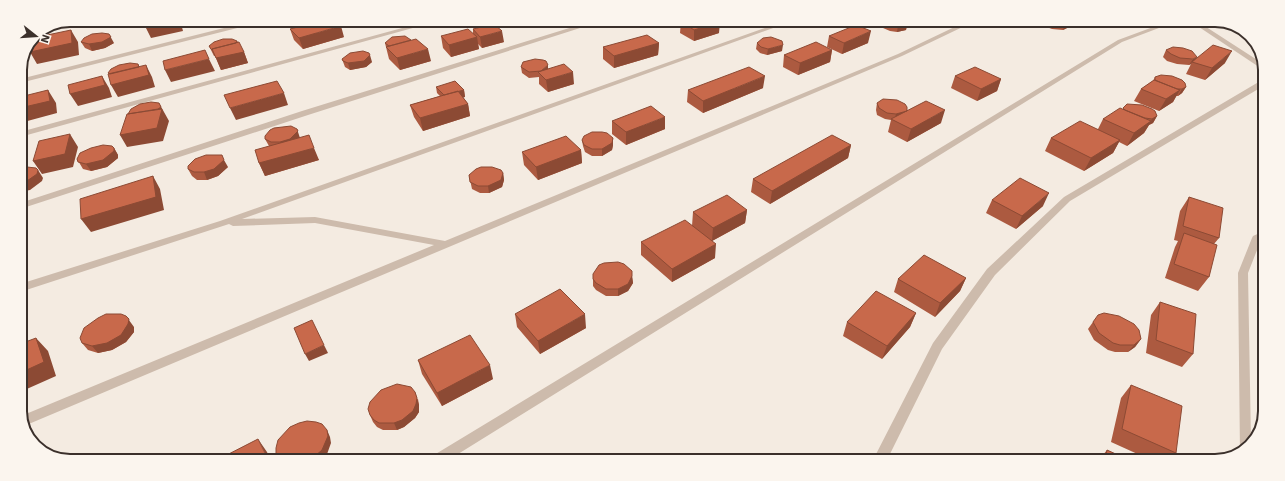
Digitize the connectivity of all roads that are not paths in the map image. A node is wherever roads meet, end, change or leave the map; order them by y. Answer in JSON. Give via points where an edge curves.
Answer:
{"nodes":[{"id":1,"x":238,"y":27,"type":"edge"},
{"id":2,"x":413,"y":27,"type":"edge"},
{"id":3,"x":579,"y":27,"type":"edge"},
{"id":4,"x":773,"y":27,"type":"edge"},
{"id":5,"x":959,"y":27,"type":"edge"},
{"id":6,"x":1158,"y":27,"type":"edge"},
{"id":7,"x":1202,"y":27,"type":"edge"},
{"id":8,"x":1258,"y":64,"type":"edge"},
{"id":9,"x":27,"y":79,"type":"edge"},
{"id":10,"x":1258,"y":86,"type":"edge"},
{"id":11,"x":27,"y":133,"type":"edge"},
{"id":12,"x":27,"y":204,"type":"edge"},
{"id":13,"x":223,"y":223,"type":"junction"},
{"id":14,"x":446,"y":244,"type":"junction"},
{"id":15,"x":1258,"y":245,"type":"edge"},
{"id":16,"x":27,"y":286,"type":"edge"},
{"id":17,"x":28,"y":419,"type":"edge"},
{"id":18,"x":1244,"y":442,"type":"edge"},
{"id":19,"x":447,"y":454,"type":"edge"},
{"id":20,"x":883,"y":454,"type":"edge"}],
"edges":[{"from":1,"to":9,"type":"street"},
{"from":2,"to":11,"type":"street"},
{"from":3,"to":12,"type":"street"},
{"from":4,"to":13,"type":"street"},
{"from":5,"to":14,"type":"street","via":[[893,58]]},
{"from":6,"to":19,"type":"street","via":[[1120,41]]},
{"from":7,"to":8,"type":"street"},
{"from":10,"to":20,"type":"street","via":[[1067,199],[991,272],[937,346]]},
{"from":13,"to":14,"type":"street","via":[[315,220]]},
{"from":13,"to":16,"type":"street"},
{"from":14,"to":17,"type":"street"},
{"from":15,"to":18,"type":"street","via":[[1243,273]]}]}
